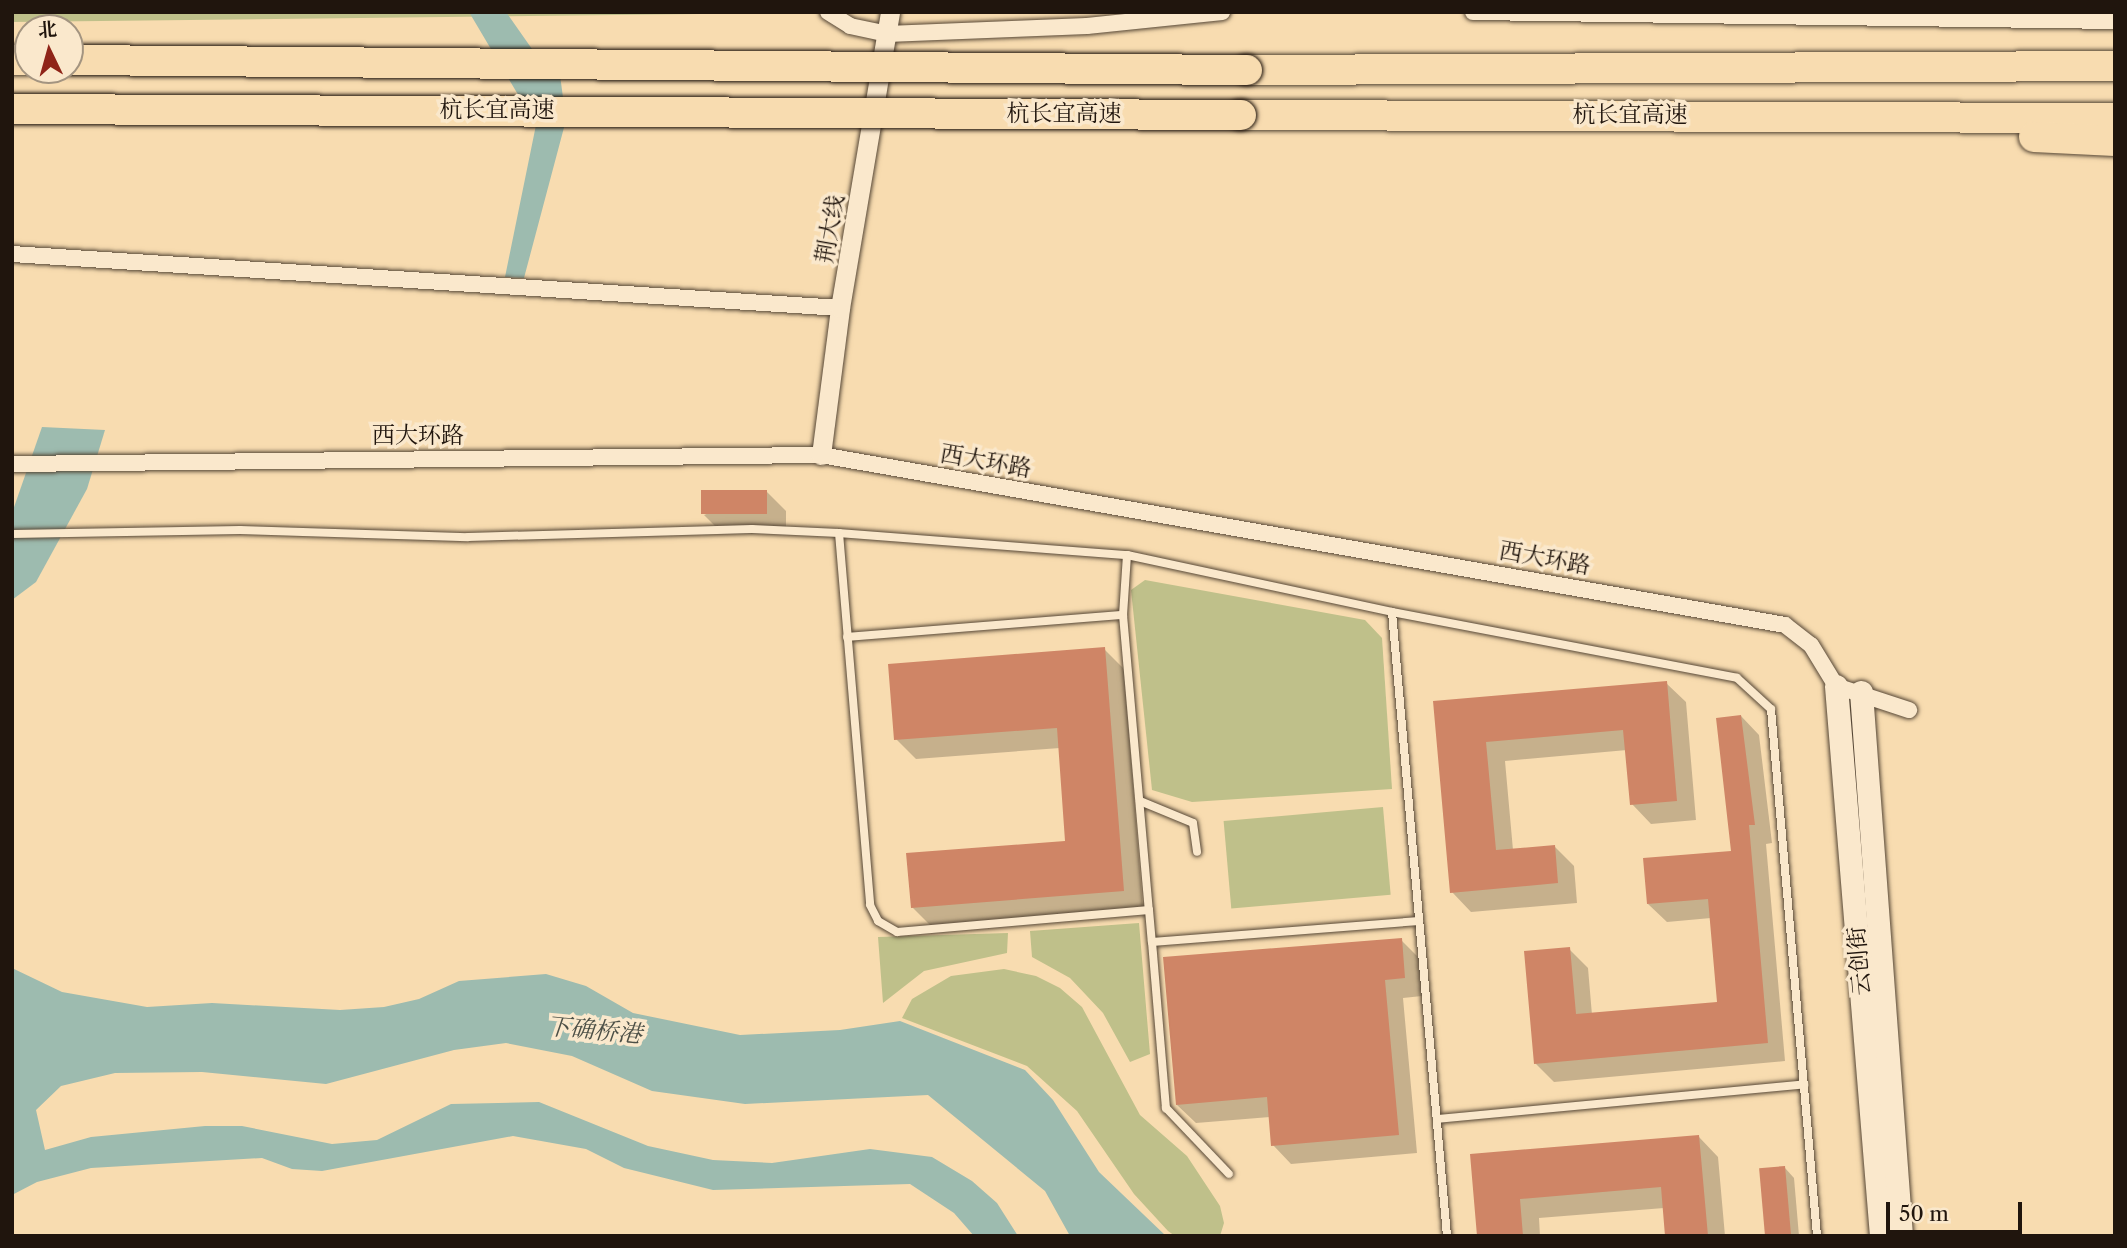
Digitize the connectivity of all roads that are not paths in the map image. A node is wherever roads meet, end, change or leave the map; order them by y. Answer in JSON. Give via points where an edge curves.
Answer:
{"nodes":[{"id":1,"x":828,"y":12,"type":"edge"},
{"id":2,"x":890,"y":12,"type":"edge"},
{"id":3,"x":1222,"y":12,"type":"edge"},
{"id":4,"x":1473,"y":12,"type":"edge"},
{"id":5,"x":1603,"y":14,"type":"edge"},
{"id":6,"x":2115,"y":21,"type":"edge"},
{"id":7,"x":887,"y":34,"type":"junction"},
{"id":8,"x":84,"y":60,"type":"edge"},
{"id":9,"x":2115,"y":66,"type":"edge"},
{"id":10,"x":12,"y":110,"type":"edge"},
{"id":11,"x":1583,"y":114,"type":"junction"},
{"id":12,"x":2115,"y":118,"type":"edge"},
{"id":13,"x":2115,"y":141,"type":"edge"},
{"id":14,"x":12,"y":254,"type":"edge"},
{"id":15,"x":840,"y":308,"type":"junction"},
{"id":16,"x":821,"y":455,"type":"junction"},
{"id":17,"x":12,"y":464,"type":"edge"},
{"id":18,"x":839,"y":533,"type":"junction"},
{"id":19,"x":12,"y":534,"type":"edge"},
{"id":20,"x":1126,"y":555,"type":"junction"},
{"id":21,"x":1392,"y":612,"type":"junction"},
{"id":22,"x":1123,"y":615,"type":"junction"},
{"id":23,"x":848,"y":636,"type":"junction"},
{"id":24,"x":1836,"y":686,"type":"junction"},
{"id":25,"x":1861,"y":692,"type":"junction"},
{"id":26,"x":1909,"y":710,"type":"dead end"},
{"id":27,"x":1140,"y":801,"type":"junction"},
{"id":28,"x":1197,"y":852,"type":"dead end"},
{"id":29,"x":1149,"y":910,"type":"junction"},
{"id":30,"x":1419,"y":921,"type":"junction"},
{"id":31,"x":1152,"y":942,"type":"junction"},
{"id":32,"x":1804,"y":1084,"type":"junction"},
{"id":33,"x":1437,"y":1119,"type":"junction"},
{"id":34,"x":1229,"y":1174,"type":"dead end"},
{"id":35,"x":1447,"y":1236,"type":"edge"},
{"id":36,"x":1817,"y":1236,"type":"edge"},
{"id":37,"x":1881,"y":1236,"type":"edge"},
{"id":38,"x":1901,"y":1236,"type":"edge"}],
"edges":[{"from":1,"to":7,"type":"street","via":[[850,26]]},
{"from":2,"to":7,"type":"street","name":"荆大线"},
{"from":3,"to":7,"type":"street","via":[[1087,26]]},
{"from":4,"to":5,"type":"street"},
{"from":5,"to":6,"type":"street"},
{"from":7,"to":15,"type":"street","name":"荆大线"},
{"from":8,"to":9,"type":"highway","name":"杭长宜高速","bridge":true,"via":[[1247,70]]},
{"from":10,"to":11,"type":"highway","name":"杭长宜高速","bridge":true},
{"from":11,"to":12,"type":"highway","name":"杭长宜高速"},
{"from":11,"to":13,"type":"highway"},
{"from":14,"to":15,"type":"street"},
{"from":15,"to":16,"type":"street","name":"荆大线"},
{"from":16,"to":17,"type":"street","name":"西大环路"},
{"from":16,"to":24,"type":"street","name":"西大环路","via":[[1785,625],[1811,646]]},
{"from":18,"to":19,"type":"lane","via":[[752,529],[468,537],[240,530]]},
{"from":18,"to":20,"type":"lane"},
{"from":18,"to":23,"type":"lane"},
{"from":20,"to":21,"type":"lane"},
{"from":20,"to":22,"type":"lane"},
{"from":21,"to":30,"type":"lane"},
{"from":21,"to":32,"type":"lane","via":[[1737,678],[1771,709]]},
{"from":22,"to":23,"type":"lane"},
{"from":22,"to":27,"type":"lane"},
{"from":23,"to":29,"type":"lane","via":[[870,905],[878,920],[897,932]]},
{"from":24,"to":25,"type":"street"},
{"from":24,"to":37,"type":"main road","name":"云创街"},
{"from":25,"to":26,"type":"street"},
{"from":25,"to":38,"type":"main road","name":"云创街"},
{"from":27,"to":28,"type":"lane","via":[[1193,823]]},
{"from":27,"to":29,"type":"lane"},
{"from":29,"to":31,"type":"lane"},
{"from":30,"to":31,"type":"lane"},
{"from":30,"to":33,"type":"lane"},
{"from":31,"to":34,"type":"lane","via":[[1167,1108]]},
{"from":32,"to":33,"type":"lane"},
{"from":32,"to":36,"type":"lane"},
{"from":33,"to":35,"type":"lane"}]}
